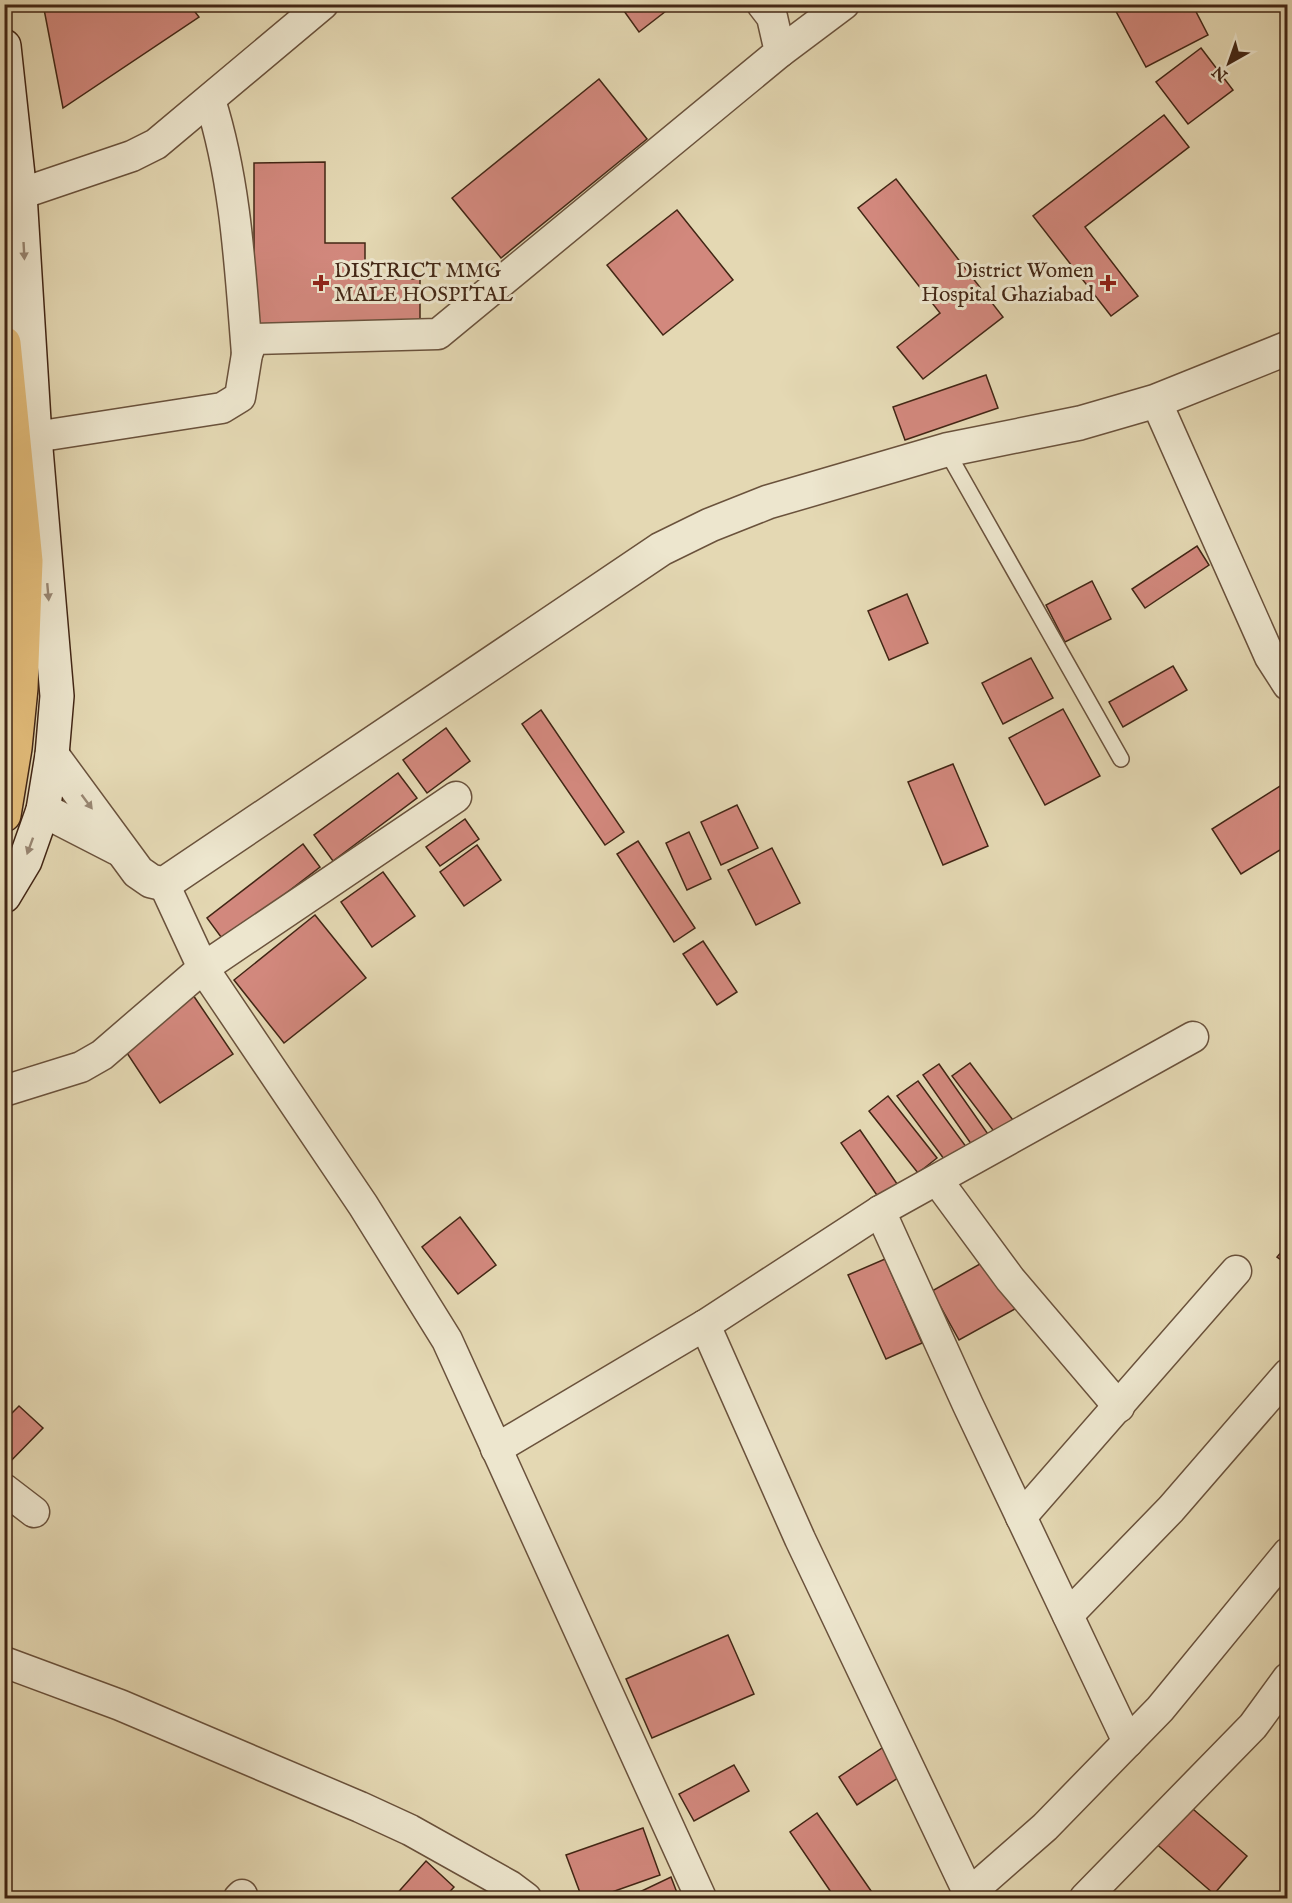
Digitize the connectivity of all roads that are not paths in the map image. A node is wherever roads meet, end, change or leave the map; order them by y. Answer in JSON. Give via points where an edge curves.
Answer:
{"nodes":[{"id":1,"x":323,"y":4,"type":"edge"},
{"id":2,"x":762,"y":4,"type":"edge"},
{"id":3,"x":844,"y":4,"type":"edge"},
{"id":4,"x":4,"y":46,"type":"edge"},
{"id":5,"x":780,"y":52,"type":"junction"},
{"id":6,"x":210,"y":100,"type":"junction"},
{"id":7,"x":12,"y":195,"type":"edge"},
{"id":8,"x":4,"y":343,"type":"edge"},
{"id":9,"x":1287,"y":348,"type":"edge"},
{"id":10,"x":247,"y":354,"type":"junction"},
{"id":11,"x":1156,"y":401,"type":"junction"},
{"id":12,"x":35,"y":437,"type":"junction"},
{"id":13,"x":946,"y":450,"type":"junction"},
{"id":14,"x":1287,"y":685,"type":"edge"},
{"id":15,"x":52,"y":755,"type":"junction"},
{"id":16,"x":1121,"y":759,"type":"dead end"},
{"id":17,"x":456,"y":797,"type":"dead end"},
{"id":18,"x":43,"y":810,"type":"junction"},
{"id":19,"x":4,"y":815,"type":"edge"},
{"id":20,"x":124,"y":851,"type":"junction"},
{"id":21,"x":164,"y":884,"type":"junction"},
{"id":22,"x":4,"y":896,"type":"edge"},
{"id":23,"x":204,"y":968,"type":"junction"},
{"id":24,"x":1193,"y":1037,"type":"dead end"},
{"id":25,"x":4,"y":1091,"type":"edge"},
{"id":26,"x":937,"y":1180,"type":"junction"},
{"id":27,"x":880,"y":1211,"type":"junction"},
{"id":28,"x":1236,"y":1271,"type":"dead end"},
{"id":29,"x":705,"y":1325,"type":"junction"},
{"id":30,"x":1287,"y":1374,"type":"edge"},
{"id":31,"x":1119,"y":1407,"type":"junction"},
{"id":32,"x":496,"y":1449,"type":"junction"},
{"id":33,"x":4,"y":1488,"type":"edge"},
{"id":34,"x":34,"y":1512,"type":"dead end"},
{"id":35,"x":1021,"y":1516,"type":"junction"},
{"id":36,"x":1287,"y":1553,"type":"edge"},
{"id":37,"x":1068,"y":1615,"type":"junction"},
{"id":38,"x":4,"y":1662,"type":"edge"},
{"id":39,"x":1287,"y":1678,"type":"edge"},
{"id":40,"x":1128,"y":1742,"type":"junction"},
{"id":41,"x":966,"y":1896,"type":"edge"},
{"id":42,"x":526,"y":1899,"type":"edge"},
{"id":43,"x":701,"y":1899,"type":"edge"},
{"id":44,"x":1085,"y":1899,"type":"edge"}],
"edges":[{"from":1,"to":6,"type":"street"},
{"from":2,"to":5,"type":"street","via":[[772,17]]},
{"from":3,"to":5,"type":"street"},
{"from":4,"to":7,"type":"street"},
{"from":5,"to":10,"type":"street","via":[[438,334],[253,339]]},
{"from":6,"to":7,"type":"street","via":[[156,144],[132,156]]},
{"from":6,"to":10,"type":"street","via":[[236,220]]},
{"from":7,"to":12,"type":"street","one_way":true},
{"from":8,"to":19,"type":"highway","via":[[26,561],[21,688]]},
{"from":9,"to":11,"type":"street"},
{"from":10,"to":12,"type":"street","via":[[240,397],[222,408]]},
{"from":11,"to":13,"type":"street","via":[[1080,423]]},
{"from":11,"to":14,"type":"street","via":[[1265,646]]},
{"from":12,"to":15,"type":"street","one_way":true,"via":[[57,696]]},
{"from":13,"to":16,"type":"lane"},
{"from":13,"to":21,"type":"street","via":[[768,502],[661,549]]},
{"from":15,"to":18,"type":"street"},
{"from":15,"to":20,"type":"street","one_way":true},
{"from":17,"to":23,"type":"street"},
{"from":18,"to":20,"type":"street"},
{"from":18,"to":22,"type":"street","one_way":true,"via":[[25,861]]},
{"from":20,"to":21,"type":"street","via":[[138,872],[151,882]]},
{"from":21,"to":23,"type":"street"},
{"from":23,"to":25,"type":"street","via":[[102,1055],[81,1067]]},
{"from":23,"to":32,"type":"street","via":[[363,1204],[447,1341]]},
{"from":24,"to":26,"type":"street"},
{"from":26,"to":27,"type":"street"},
{"from":26,"to":31,"type":"street","via":[[1010,1279]]},
{"from":27,"to":29,"type":"street"},
{"from":27,"to":35,"type":"street"},
{"from":28,"to":31,"type":"street"},
{"from":29,"to":32,"type":"street"},
{"from":29,"to":41,"type":"street"},
{"from":30,"to":37,"type":"street","via":[[1171,1509]]},
{"from":31,"to":35,"type":"street"},
{"from":32,"to":43,"type":"street"},
{"from":33,"to":34,"type":"street"},
{"from":35,"to":37,"type":"street"},
{"from":36,"to":40,"type":"street","via":[[1160,1709]]},
{"from":37,"to":40,"type":"street"},
{"from":38,"to":42,"type":"street","via":[[120,1705],[360,1807],[420,1835]]},
{"from":39,"to":44,"type":"street","via":[[1253,1726]]},
{"from":40,"to":41,"type":"street","via":[[1045,1827]]}]}
